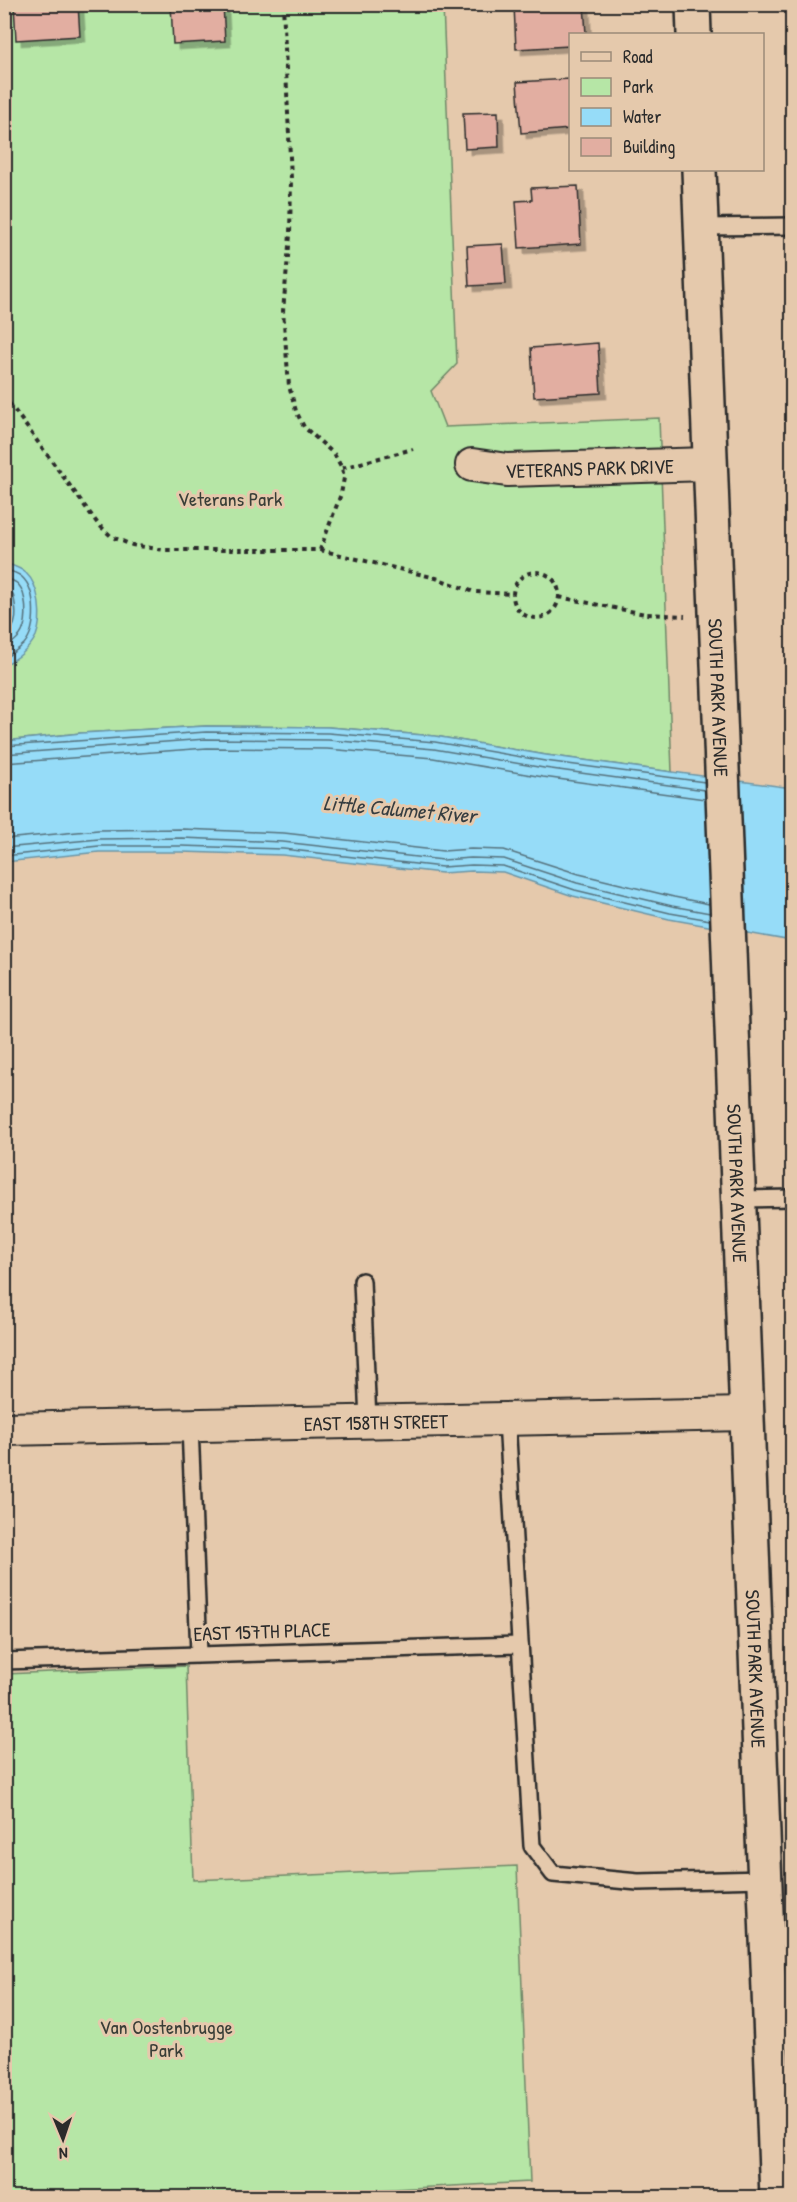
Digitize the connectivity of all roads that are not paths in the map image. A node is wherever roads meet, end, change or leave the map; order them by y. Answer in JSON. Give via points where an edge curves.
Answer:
{"nodes":[{"id":1,"x":693,"y":4,"type":"edge"},
{"id":2,"x":694,"y":33,"type":"edge"},
{"id":3,"x":699,"y":171,"type":"edge"},
{"id":4,"x":792,"y":226,"type":"edge"},
{"id":5,"x":701,"y":227,"type":"junction"},
{"id":6,"x":710,"y":464,"type":"junction"},
{"id":7,"x":472,"y":465,"type":"dead end"},
{"id":8,"x":792,"y":1198,"type":"edge"},
{"id":9,"x":738,"y":1199,"type":"junction"},
{"id":10,"x":362,"y":1281,"type":"dead end"},
{"id":11,"x":746,"y":1414,"type":"junction"},
{"id":12,"x":507,"y":1419,"type":"junction"},
{"id":13,"x":368,"y":1421,"type":"junction"},
{"id":14,"x":190,"y":1426,"type":"junction"},
{"id":15,"x":4,"y":1429,"type":"edge"},
{"id":16,"x":520,"y":1645,"type":"junction"},
{"id":17,"x":199,"y":1654,"type":"junction"},
{"id":18,"x":4,"y":1661,"type":"edge"},
{"id":19,"x":765,"y":1879,"type":"junction"},
{"id":20,"x":777,"y":2198,"type":"edge"}],
"edges":[{"from":1,"to":2,"type":"street"},
{"from":3,"to":5,"type":"street","name":"SOUTH PARK AVENUE"},
{"from":4,"to":5,"type":"lane"},
{"from":5,"to":6,"type":"street","name":"SOUTH PARK AVENUE"},
{"from":6,"to":7,"type":"street","name":"VETERANS PARK DRIVE","via":[[507,470]]},
{"from":6,"to":9,"type":"street","name":"SOUTH PARK AVENUE"},
{"from":8,"to":9,"type":"lane"},
{"from":9,"to":11,"type":"street","name":"SOUTH PARK AVENUE"},
{"from":10,"to":13,"type":"lane"},
{"from":11,"to":12,"type":"street","name":"EAST 158TH STREET"},
{"from":11,"to":19,"type":"street","name":"SOUTH PARK AVENUE"},
{"from":12,"to":13,"type":"street","name":"EAST 158TH STREET"},
{"from":12,"to":16,"type":"lane"},
{"from":13,"to":14,"type":"street","name":"EAST 158TH STREET"},
{"from":14,"to":15,"type":"street","name":"EAST 158TH STREET"},
{"from":14,"to":17,"type":"lane"},
{"from":16,"to":17,"type":"lane","name":"EAST 157TH PLACE"},
{"from":16,"to":19,"type":"lane","via":[[532,1846],[553,1874],[638,1882]]},
{"from":17,"to":18,"type":"lane","name":"EAST 157TH PLACE"},
{"from":19,"to":20,"type":"street","name":"SOUTH PARK AVENUE"}]}
